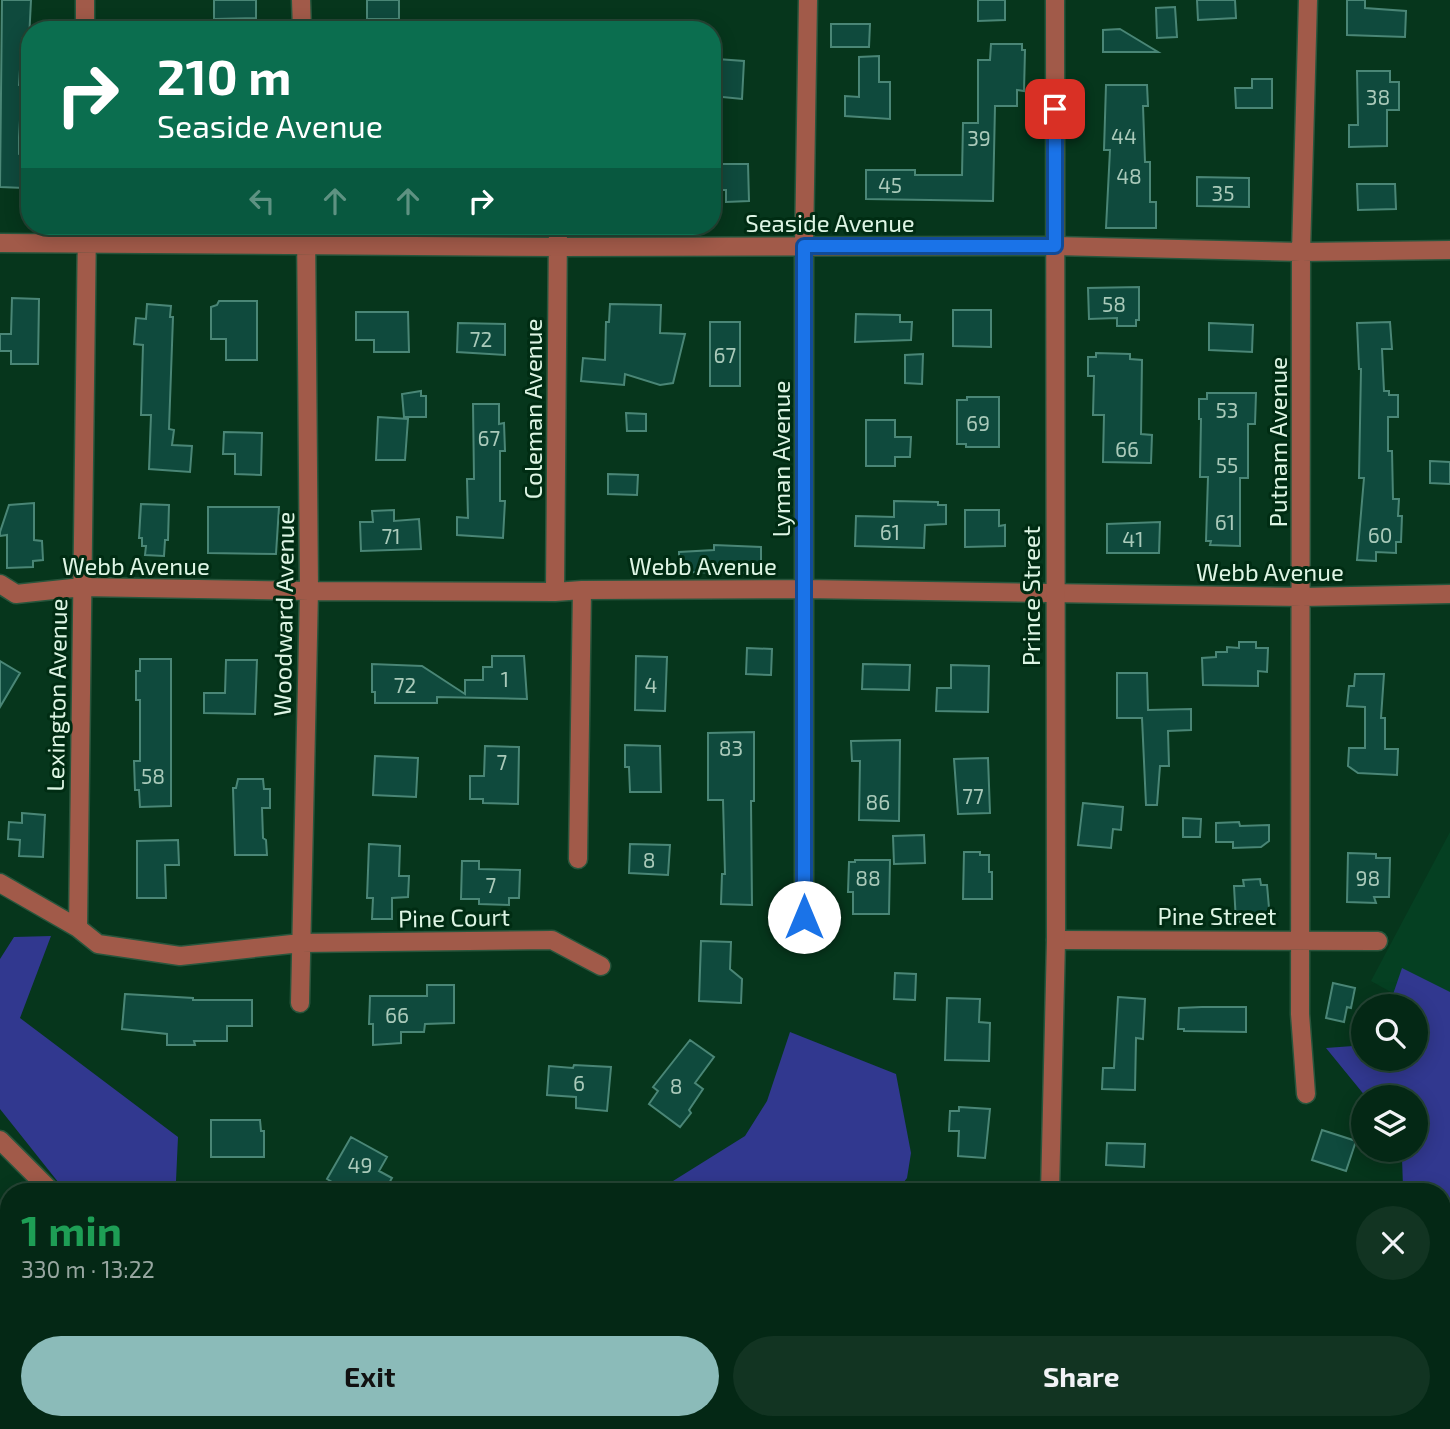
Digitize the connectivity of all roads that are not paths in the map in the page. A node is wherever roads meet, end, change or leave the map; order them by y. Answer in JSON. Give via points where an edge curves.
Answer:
{"nodes":[{"id":1,"x":85,"y":0,"type":"edge"},
{"id":2,"x":301,"y":0,"type":"edge"},
{"id":3,"x":808,"y":0,"type":"edge"},
{"id":4,"x":1055,"y":0,"type":"edge"},
{"id":5,"x":1308,"y":0,"type":"edge"},
{"id":6,"x":85,"y":21,"type":"edge"},
{"id":7,"x":302,"y":21,"type":"edge"},
{"id":8,"x":87,"y":235,"type":"edge"},
{"id":9,"x":306,"y":235,"type":"edge"},
{"id":10,"x":558,"y":235,"type":"edge"},
{"id":11,"x":0,"y":243,"type":"edge"},
{"id":12,"x":306,"y":244,"type":"junction"},
{"id":13,"x":804,"y":246,"type":"junction"},
{"id":14,"x":1055,"y":246,"type":"junction"},
{"id":15,"x":558,"y":247,"type":"junction"},
{"id":16,"x":1450,"y":250,"type":"edge"},
{"id":17,"x":1301,"y":252,"type":"junction"},
{"id":18,"x":0,"y":584,"type":"edge"},
{"id":19,"x":82,"y":587,"type":"junction"},
{"id":20,"x":806,"y":589,"type":"junction"},
{"id":21,"x":582,"y":590,"type":"junction"},
{"id":22,"x":309,"y":592,"type":"junction"},
{"id":23,"x":555,"y":592,"type":"junction"},
{"id":24,"x":1054,"y":594,"type":"junction"},
{"id":25,"x":1450,"y":594,"type":"edge"},
{"id":26,"x":1302,"y":597,"type":"junction"},
{"id":27,"x":578,"y":859,"type":"dead end"},
{"id":28,"x":0,"y":883,"type":"edge"},
{"id":29,"x":804,"y":917,"type":"dead end"},
{"id":30,"x":78,"y":928,"type":"junction"},
{"id":31,"x":1302,"y":939,"type":"junction"},
{"id":32,"x":1056,"y":940,"type":"junction"},
{"id":33,"x":1378,"y":941,"type":"dead end"},
{"id":34,"x":302,"y":943,"type":"junction"},
{"id":35,"x":601,"y":965,"type":"dead end"},
{"id":36,"x":300,"y":1003,"type":"dead end"},
{"id":37,"x":1306,"y":1094,"type":"dead end"},
{"id":38,"x":0,"y":1140,"type":"edge"},
{"id":39,"x":43,"y":1183,"type":"edge"},
{"id":40,"x":1050,"y":1183,"type":"edge"}],
"edges":[{"from":1,"to":6,"type":"street"},
{"from":2,"to":7,"type":"street"},
{"from":3,"to":13,"type":"street","name":"Lyman Avenue"},
{"from":4,"to":14,"type":"street","name":"Prince Street"},
{"from":5,"to":17,"type":"street","name":"Putnam Avenue"},
{"from":8,"to":11,"type":"street","name":"Seaside Avenue"},
{"from":8,"to":12,"type":"street","name":"Seaside Avenue"},
{"from":8,"to":19,"type":"street","name":"Lexington Avenue"},
{"from":9,"to":12,"type":"street","name":"Woodward Avenue"},
{"from":10,"to":15,"type":"street","name":"Coleman Avenue"},
{"from":12,"to":15,"type":"street","name":"Seaside Avenue"},
{"from":12,"to":22,"type":"street","name":"Woodward Avenue"},
{"from":13,"to":14,"type":"street","name":"Seaside Avenue"},
{"from":13,"to":15,"type":"street","name":"Seaside Avenue"},
{"from":13,"to":20,"type":"street","name":"Lyman Avenue"},
{"from":14,"to":17,"type":"street","name":"Seaside Avenue"},
{"from":14,"to":24,"type":"street","name":"Prince Street"},
{"from":15,"to":23,"type":"street","name":"Coleman Avenue"},
{"from":16,"to":17,"type":"street","name":"Seaside Avenue"},
{"from":17,"to":26,"type":"street","name":"Putnam Avenue"},
{"from":18,"to":19,"type":"street","name":"Webb Avenue","via":[[16,593]]},
{"from":19,"to":22,"type":"street","name":"Webb Avenue"},
{"from":19,"to":30,"type":"street","name":"Lexington Avenue"},
{"from":20,"to":21,"type":"street","name":"Webb Avenue"},
{"from":20,"to":24,"type":"street","name":"Webb Avenue"},
{"from":20,"to":29,"type":"street","name":"Lyman Avenue"},
{"from":21,"to":23,"type":"street","name":"Webb Avenue"},
{"from":21,"to":27,"type":"street"},
{"from":22,"to":23,"type":"street","name":"Webb Avenue"},
{"from":22,"to":34,"type":"street","name":"Woodward Avenue"},
{"from":24,"to":26,"type":"street","name":"Webb Avenue"},
{"from":24,"to":32,"type":"street","name":"Prince Street"},
{"from":25,"to":26,"type":"street","name":"Webb Avenue"},
{"from":26,"to":31,"type":"street","name":"Putnam Avenue"},
{"from":28,"to":30,"type":"street"},
{"from":30,"to":34,"type":"street","via":[[98,944],[180,956]]},
{"from":31,"to":32,"type":"street","name":"Pine Street"},
{"from":31,"to":33,"type":"street","name":"Pine Street"},
{"from":31,"to":37,"type":"street","name":"Putnam Avenue","via":[[1300,1014]]},
{"from":32,"to":40,"type":"street","name":"Prince Street"},
{"from":34,"to":35,"type":"street","name":"Pine Court","via":[[552,940]]},
{"from":34,"to":36,"type":"street","name":"Woodward Avenue"},
{"from":38,"to":39,"type":"street"}]}
